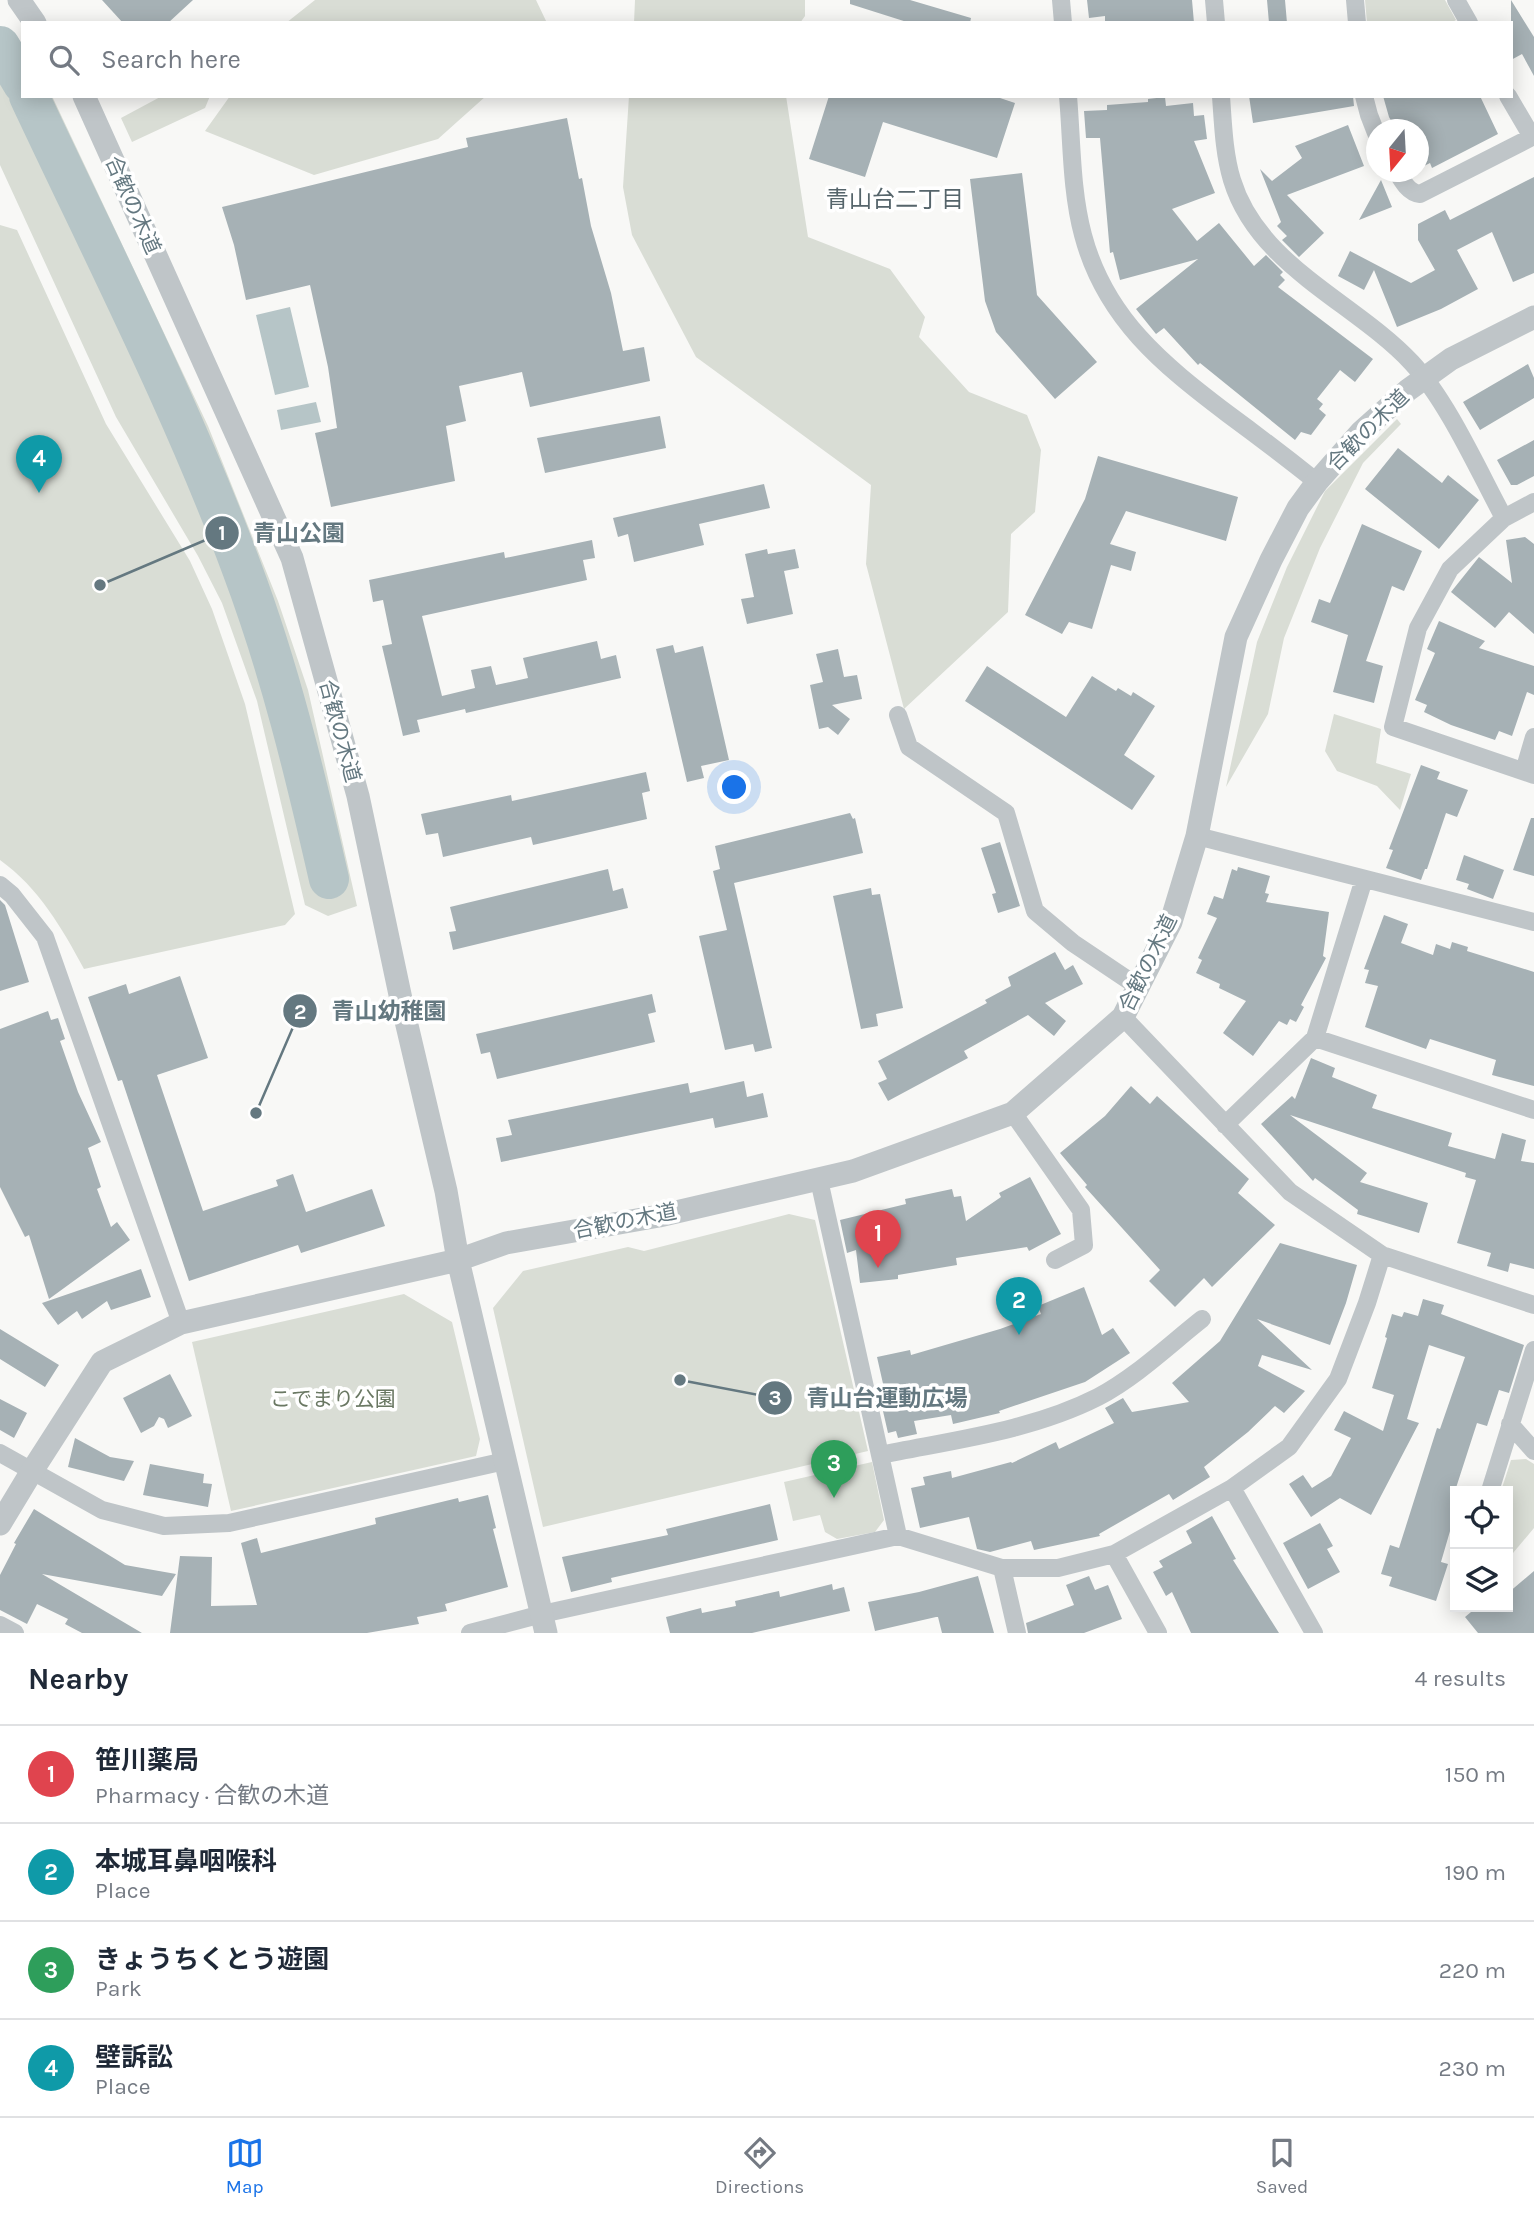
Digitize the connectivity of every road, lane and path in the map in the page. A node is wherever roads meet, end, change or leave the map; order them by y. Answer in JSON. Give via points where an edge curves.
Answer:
{"nodes":[{"id":1,"x":19,"y":0,"type":"edge"},
{"id":2,"x":1061,"y":0,"type":"edge"},
{"id":3,"x":1214,"y":0,"type":"edge"},
{"id":4,"x":1355,"y":0,"type":"edge"},
{"id":5,"x":1456,"y":0,"type":"edge"},
{"id":6,"x":33,"y":21,"type":"edge"},
{"id":7,"x":1063,"y":21,"type":"edge"},
{"id":8,"x":1216,"y":21,"type":"edge"},
{"id":9,"x":1357,"y":21,"type":"edge"},
{"id":10,"x":1468,"y":21,"type":"edge"},
{"id":11,"x":84,"y":98,"type":"edge"},
{"id":12,"x":1069,"y":98,"type":"edge"},
{"id":13,"x":1221,"y":98,"type":"edge"},
{"id":14,"x":1365,"y":98,"type":"edge"},
{"id":15,"x":1509,"y":98,"type":"edge"},
{"id":16,"x":1371,"y":119,"type":"edge"},
{"id":17,"x":1533,"y":137,"type":"edge"},
{"id":18,"x":1403,"y":182,"type":"edge"},
{"id":19,"x":1534,"y":317,"type":"edge"},
{"id":20,"x":1424,"y":377,"type":"junction"},
{"id":21,"x":1317,"y":481,"type":"junction"},
{"id":22,"x":1534,"y":502,"type":"edge"},
{"id":23,"x":1504,"y":518,"type":"junction"},
{"id":24,"x":898,"y":715,"type":"dead end"},
{"id":25,"x":1534,"y":737,"type":"edge"},
{"id":26,"x":1529,"y":773,"type":"edge"},
{"id":27,"x":1197,"y":836,"type":"junction"},
{"id":28,"x":1364,"y":878,"type":"junction"},
{"id":29,"x":0,"y":885,"type":"edge"},
{"id":30,"x":1534,"y":922,"type":"edge"},
{"id":31,"x":1140,"y":988,"type":"junction"},
{"id":32,"x":1123,"y":1017,"type":"junction"},
{"id":33,"x":1315,"y":1038,"type":"junction"},
{"id":34,"x":1534,"y":1110,"type":"edge"},
{"id":35,"x":1013,"y":1113,"type":"junction"},
{"id":36,"x":1225,"y":1125,"type":"junction"},
{"id":37,"x":819,"y":1180,"type":"junction"},
{"id":38,"x":1382,"y":1255,"type":"junction"},
{"id":39,"x":458,"y":1260,"type":"junction"},
{"id":40,"x":1055,"y":1260,"type":"dead end"},
{"id":41,"x":1534,"y":1305,"type":"edge"},
{"id":42,"x":1202,"y":1319,"type":"dead end"},
{"id":43,"x":181,"y":1322,"type":"junction"},
{"id":44,"x":1534,"y":1350,"type":"edge"},
{"id":45,"x":1510,"y":1424,"type":"junction"},
{"id":46,"x":1534,"y":1451,"type":"edge"},
{"id":47,"x":0,"y":1453,"type":"edge"},
{"id":48,"x":880,"y":1455,"type":"junction"},
{"id":49,"x":505,"y":1461,"type":"junction"},
{"id":50,"x":32,"y":1471,"type":"junction"},
{"id":51,"x":1491,"y":1486,"type":"edge"},
{"id":52,"x":1232,"y":1488,"type":"junction"},
{"id":53,"x":0,"y":1524,"type":"edge"},
{"id":54,"x":898,"y":1536,"type":"junction"},
{"id":55,"x":1114,"y":1554,"type":"junction"},
{"id":56,"x":1002,"y":1568,"type":"junction"},
{"id":57,"x":544,"y":1623,"type":"edge"},
{"id":58,"x":0,"y":1625,"type":"edge"},
{"id":59,"x":15,"y":1633,"type":"edge"},
{"id":60,"x":470,"y":1633,"type":"edge"},
{"id":61,"x":1017,"y":1633,"type":"edge"},
{"id":62,"x":1158,"y":1633,"type":"edge"},
{"id":63,"x":1314,"y":1633,"type":"edge"}],
"edges":[{"from":1,"to":6,"type":"street"},
{"from":2,"to":7,"type":"street"},
{"from":3,"to":8,"type":"street"},
{"from":4,"to":9,"type":"street"},
{"from":5,"to":10,"type":"street"},
{"from":11,"to":39,"type":"street","name":"合歓の木道","via":[[292,558],[358,796]]},
{"from":12,"to":21,"type":"street","via":[[1079,219],[1098,277],[1120,315],[1158,359]]},
{"from":13,"to":20,"type":"street","via":[[1232,179],[1257,231]]},
{"from":14,"to":16,"type":"street"},
{"from":15,"to":17,"type":"street"},
{"from":17,"to":18,"type":"street","via":[[1420,194]]},
{"from":19,"to":20,"type":"street","name":"合歓の木道"},
{"from":20,"to":21,"type":"street","name":"合歓の木道","via":[[1361,432]]},
{"from":20,"to":23,"type":"street"},
{"from":21,"to":27,"type":"street","name":"合歓の木道","via":[[1270,561],[1236,637]]},
{"from":22,"to":23,"type":"street"},
{"from":23,"to":26,"type":"street","via":[[1450,569],[1418,628],[1393,727]]},
{"from":24,"to":31,"type":"street","via":[[909,747],[1006,813],[1035,911]]},
{"from":25,"to":26,"type":"street"},
{"from":27,"to":28,"type":"street"},
{"from":27,"to":31,"type":"street","name":"合歓の木道","via":[[1171,922]]},
{"from":28,"to":30,"type":"street"},
{"from":28,"to":33,"type":"street"},
{"from":29,"to":43,"type":"street","via":[[45,937]]},
{"from":31,"to":32,"type":"street","name":"合歓の木道"},
{"from":32,"to":35,"type":"street","name":"合歓の木道"},
{"from":32,"to":36,"type":"street"},
{"from":33,"to":34,"type":"street"},
{"from":33,"to":36,"type":"street"},
{"from":35,"to":37,"type":"street","name":"合歓の木道"},
{"from":35,"to":40,"type":"street","via":[[1081,1210],[1084,1245]]},
{"from":36,"to":38,"type":"street","via":[[1290,1192]]},
{"from":37,"to":39,"type":"street","name":"合歓の木道","via":[[659,1216],[506,1243]]},
{"from":37,"to":48,"type":"street"},
{"from":38,"to":41,"type":"street"},
{"from":38,"to":52,"type":"street","via":[[1338,1379],[1289,1447]]},
{"from":39,"to":43,"type":"street"},
{"from":39,"to":49,"type":"street"},
{"from":42,"to":48,"type":"street","via":[[1100,1396],[1037,1422]]},
{"from":43,"to":50,"type":"street","via":[[102,1362]]},
{"from":44,"to":45,"type":"street"},
{"from":45,"to":46,"type":"street"},
{"from":45,"to":51,"type":"street"},
{"from":47,"to":50,"type":"street"},
{"from":48,"to":54,"type":"street"},
{"from":49,"to":50,"type":"street","via":[[229,1523],[164,1526],[102,1510]]},
{"from":49,"to":57,"type":"street"},
{"from":50,"to":53,"type":"street"},
{"from":52,"to":55,"type":"street"},
{"from":52,"to":63,"type":"street"},
{"from":54,"to":56,"type":"street"},
{"from":54,"to":57,"type":"street"},
{"from":55,"to":56,"type":"street","via":[[1058,1568]]},
{"from":55,"to":62,"type":"street"},
{"from":56,"to":61,"type":"street"},
{"from":57,"to":60,"type":"street"},
{"from":58,"to":59,"type":"street"}]}
